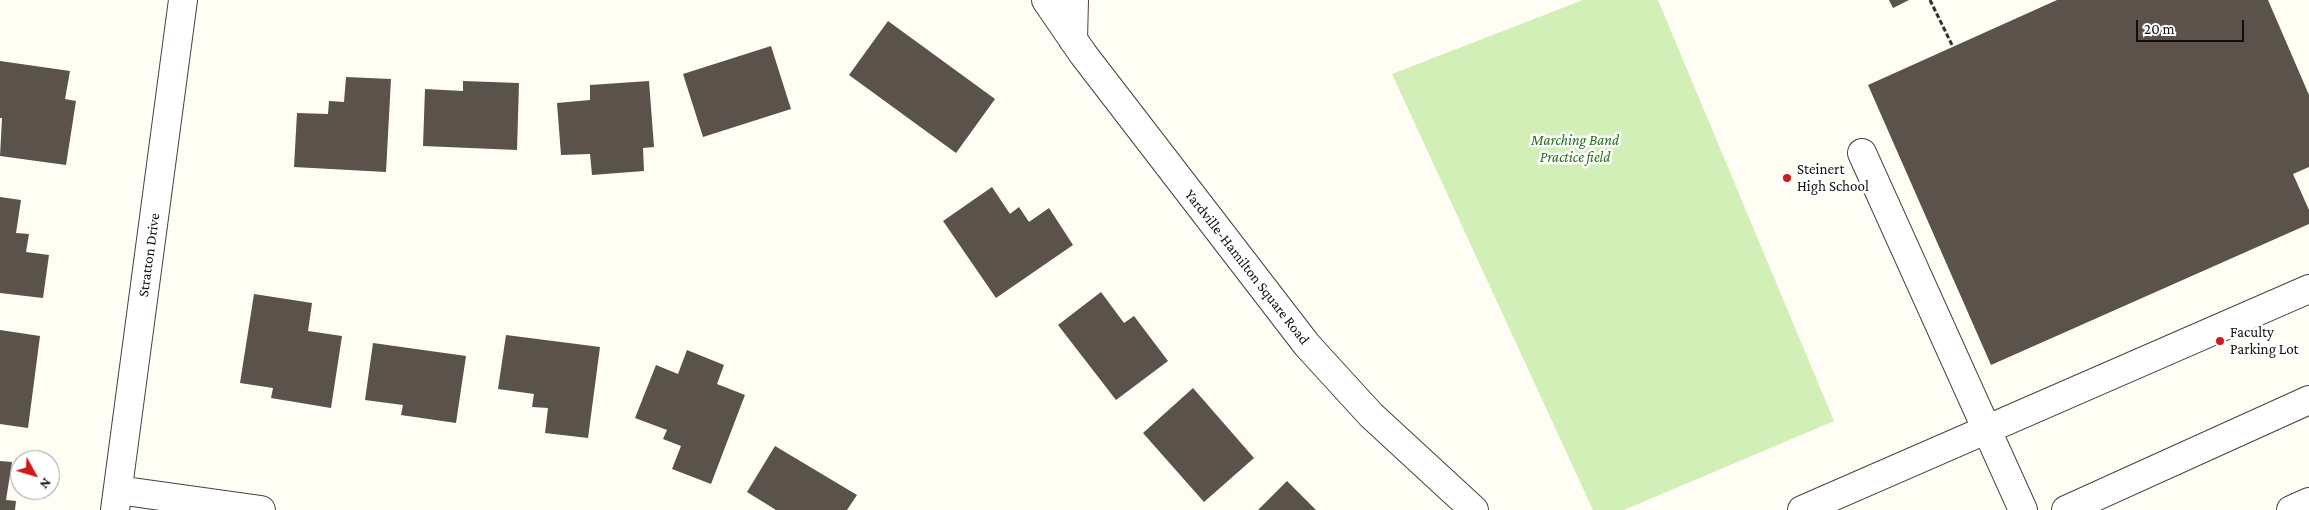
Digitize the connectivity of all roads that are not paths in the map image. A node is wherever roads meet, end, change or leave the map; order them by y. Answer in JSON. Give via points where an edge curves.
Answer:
{"nodes":[{"id":1,"x":183,"y":0,"type":"edge"},
{"id":2,"x":1046,"y":0,"type":"edge"},
{"id":3,"x":1074,"y":0,"type":"edge"},
{"id":4,"x":1073,"y":40,"type":"junction"},
{"id":5,"x":1862,"y":153,"type":"dead end"},
{"id":6,"x":2309,"y":289,"type":"edge"},
{"id":7,"x":2309,"y":400,"type":"edge"},
{"id":8,"x":1987,"y":430,"type":"junction"},
{"id":9,"x":116,"y":500,"type":"edge"},
{"id":10,"x":2309,"y":502,"type":"edge"},
{"id":11,"x":261,"y":510,"type":"edge"},
{"id":12,"x":1474,"y":510,"type":"edge"},
{"id":13,"x":1802,"y":510,"type":"edge"},
{"id":14,"x":2023,"y":510,"type":"edge"},
{"id":15,"x":2066,"y":510,"type":"edge"},
{"id":16,"x":2290,"y":510,"type":"edge"}],
"edges":[{"from":1,"to":9,"type":"street","name":"Stratton Drive"},
{"from":2,"to":4,"type":"street","name":"Yardville-Hamilton Square Road"},
{"from":3,"to":4,"type":"street"},
{"from":4,"to":12,"type":"street","name":"Yardville-Hamilton Square Road","via":[[1307,345],[1370,415]]},
{"from":5,"to":8,"type":"street"},
{"from":6,"to":8,"type":"street"},
{"from":7,"to":15,"type":"street"},
{"from":8,"to":13,"type":"street"},
{"from":8,"to":14,"type":"street"},
{"from":9,"to":11,"type":"street"},
{"from":10,"to":16,"type":"street"}]}
